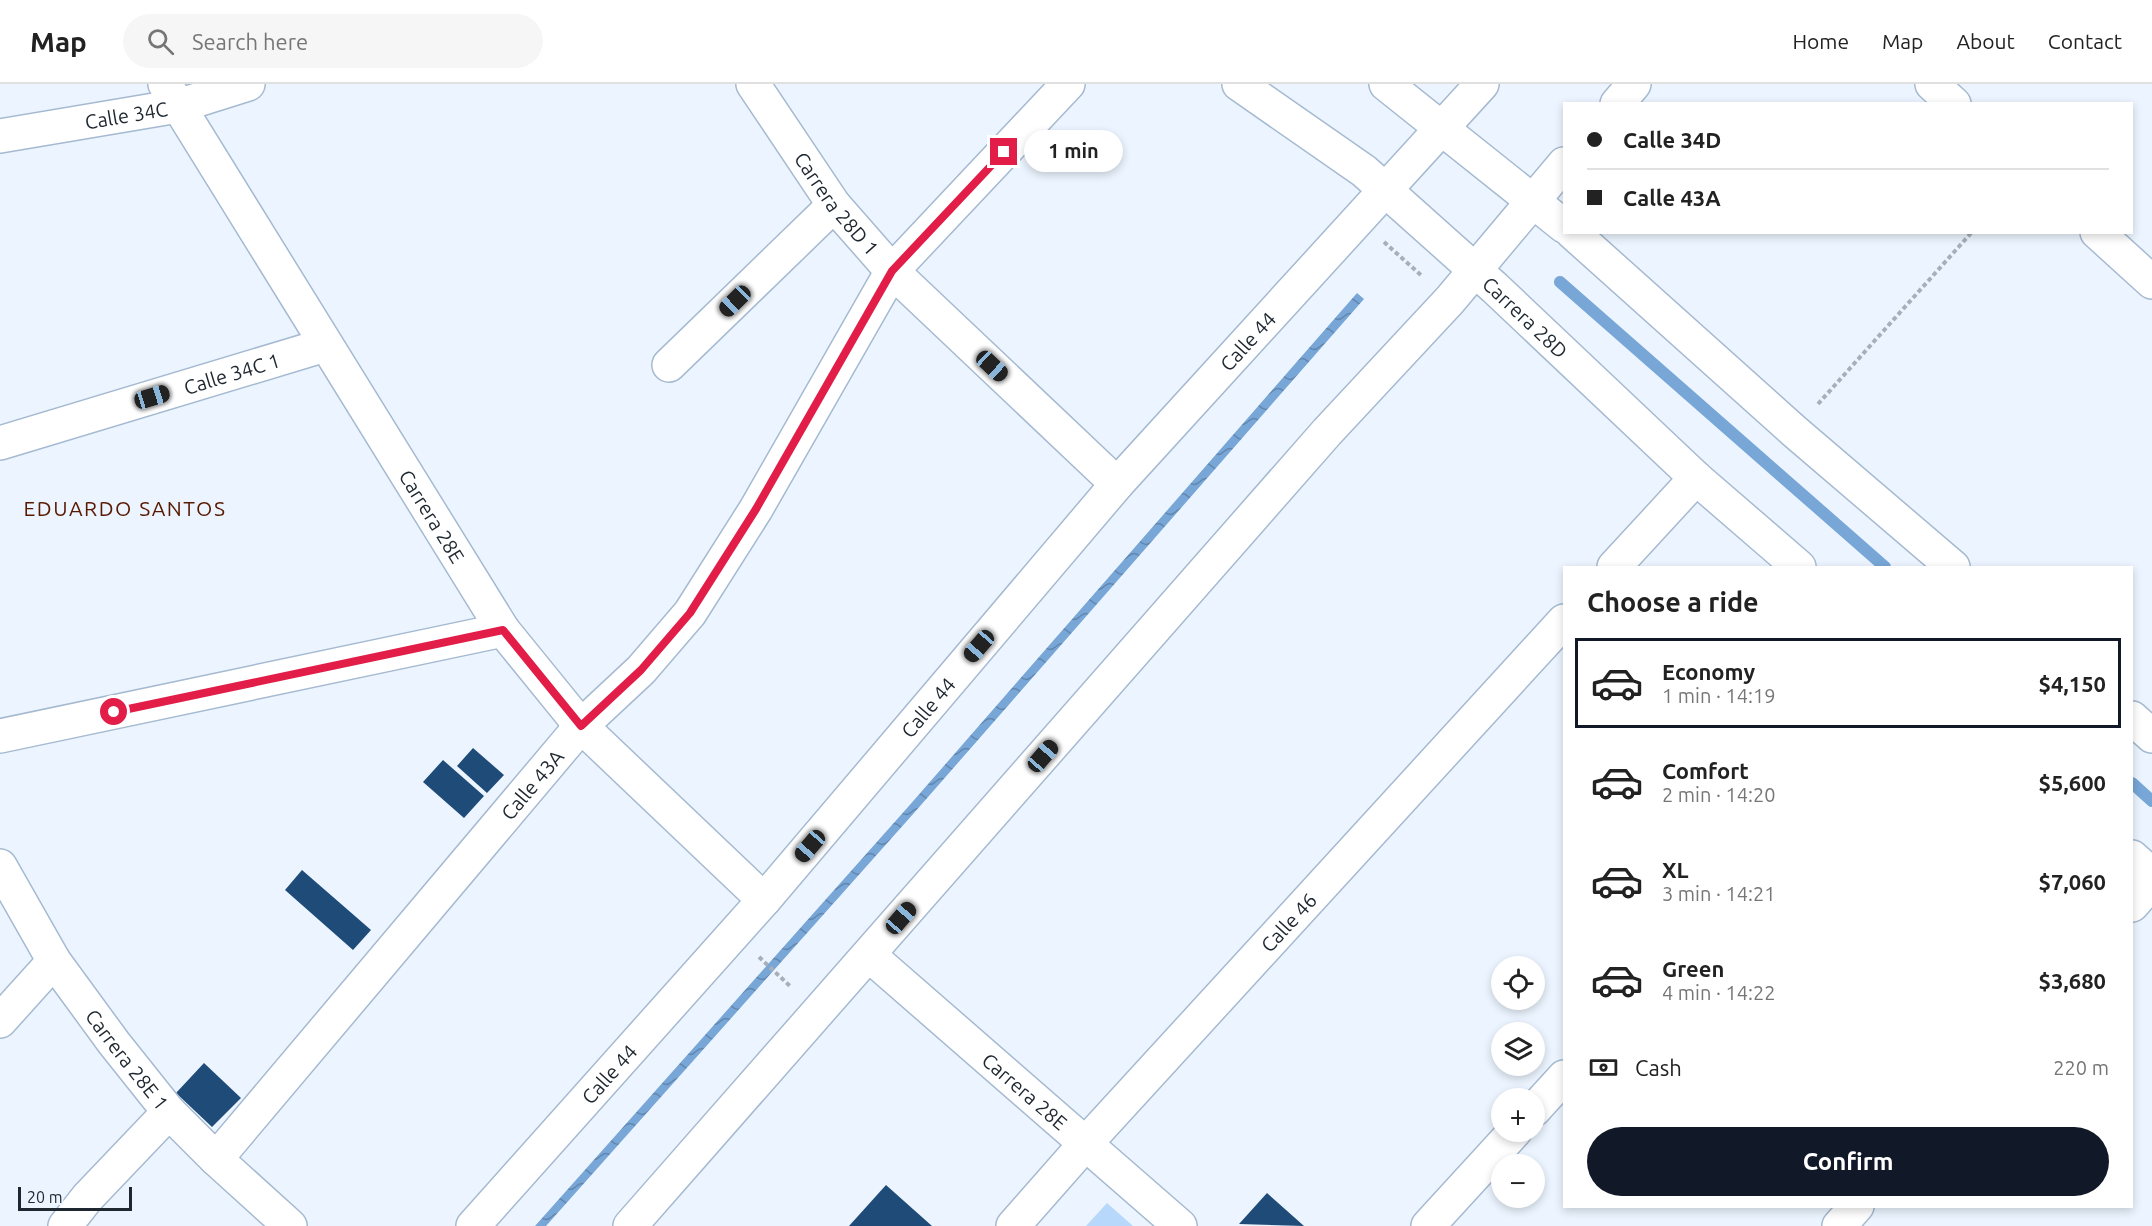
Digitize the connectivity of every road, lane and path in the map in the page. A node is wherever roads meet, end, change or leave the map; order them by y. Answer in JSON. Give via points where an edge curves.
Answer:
{"nodes":[{"id":1,"x":248,"y":84,"type":"edge"},
{"id":2,"x":753,"y":84,"type":"edge"},
{"id":3,"x":1068,"y":84,"type":"edge"},
{"id":4,"x":1239,"y":84,"type":"edge"},
{"id":5,"x":1386,"y":84,"type":"edge"},
{"id":6,"x":1482,"y":84,"type":"edge"},
{"id":7,"x":1634,"y":84,"type":"edge"},
{"id":8,"x":1932,"y":84,"type":"edge"},
{"id":9,"x":172,"y":95,"type":"edge"},
{"id":10,"x":1619,"y":102,"type":"edge"},
{"id":11,"x":1952,"y":102,"type":"edge"},
{"id":12,"x":1442,"y":128,"type":"junction"},
{"id":13,"x":0,"y":136,"type":"edge"},
{"id":14,"x":1563,"y":165,"type":"edge"},
{"id":15,"x":1385,"y":190,"type":"junction"},
{"id":16,"x":1532,"y":201,"type":"junction"},
{"id":17,"x":834,"y":205,"type":"junction"},
{"id":18,"x":1358,"y":220,"type":"junction"},
{"id":19,"x":1563,"y":225,"type":"edge"},
{"id":20,"x":1574,"y":234,"type":"edge"},
{"id":21,"x":1970,"y":234,"type":"edge"},
{"id":22,"x":2099,"y":234,"type":"edge"},
{"id":23,"x":1475,"y":270,"type":"junction"},
{"id":24,"x":892,"y":271,"type":"junction"},
{"id":25,"x":2152,"y":282,"type":"edge"},
{"id":26,"x":1450,"y":300,"type":"junction"},
{"id":27,"x":325,"y":345,"type":"junction"},
{"id":28,"x":669,"y":365,"type":"dead end"},
{"id":29,"x":1794,"y":431,"type":"junction"},
{"id":30,"x":0,"y":443,"type":"edge"},
{"id":31,"x":1696,"y":477,"type":"junction"},
{"id":32,"x":1117,"y":484,"type":"junction"},
{"id":33,"x":1615,"y":566,"type":"edge"},
{"id":34,"x":1798,"y":566,"type":"edge"},
{"id":35,"x":1952,"y":566,"type":"edge"},
{"id":36,"x":1563,"y":622,"type":"edge"},
{"id":37,"x":503,"y":630,"type":"junction"},
{"id":38,"x":2133,"y":719,"type":"edge"},
{"id":39,"x":581,"y":726,"type":"junction"},
{"id":40,"x":0,"y":736,"type":"edge"},
{"id":41,"x":2152,"y":736,"type":"edge"},
{"id":42,"x":2133,"y":858,"type":"edge"},
{"id":43,"x":0,"y":867,"type":"edge"},
{"id":44,"x":2152,"y":875,"type":"edge"},
{"id":45,"x":2152,"y":882,"type":"edge"},
{"id":46,"x":764,"y":900,"type":"junction"},
{"id":47,"x":2133,"y":904,"type":"edge"},
{"id":48,"x":869,"y":955,"type":"junction"},
{"id":49,"x":759,"y":957,"type":"dead end"},
{"id":50,"x":54,"y":962,"type":"junction"},
{"id":51,"x":788,"y":984,"type":"dead end"},
{"id":52,"x":0,"y":1021,"type":"edge"},
{"id":53,"x":1563,"y":1078,"type":"edge"},
{"id":54,"x":1545,"y":1098,"type":"edge"},
{"id":55,"x":169,"y":1112,"type":"junction"},
{"id":56,"x":1505,"y":1142,"type":"edge"},
{"id":57,"x":1086,"y":1143,"type":"junction"},
{"id":58,"x":216,"y":1159,"type":"junction"},
{"id":59,"x":1855,"y":1208,"type":"edge"},
{"id":60,"x":65,"y":1226,"type":"edge"},
{"id":61,"x":290,"y":1226,"type":"edge"},
{"id":62,"x":473,"y":1226,"type":"edge"},
{"id":63,"x":630,"y":1226,"type":"edge"},
{"id":64,"x":1013,"y":1226,"type":"edge"},
{"id":65,"x":1180,"y":1226,"type":"edge"},
{"id":66,"x":1428,"y":1226,"type":"edge"},
{"id":67,"x":1839,"y":1226,"type":"edge"}],
"edges":[{"from":1,"to":9,"type":"street","name":"Calle 34C"},
{"from":2,"to":17,"type":"street","name":"Carrera 28D 1"},
{"from":3,"to":24,"type":"street","name":"Calle 43A"},
{"from":4,"to":15,"type":"street","name":"Carrera 28D","via":[[1364,171]]},
{"from":5,"to":12,"type":"street"},
{"from":6,"to":12,"type":"street","name":"Calle 44"},
{"from":7,"to":10,"type":"street"},
{"from":8,"to":11,"type":"street"},
{"from":9,"to":13,"type":"street","name":"Calle 34C"},
{"from":9,"to":27,"type":"street","name":"Carrera 28E"},
{"from":12,"to":15,"type":"street","name":"Calle 44"},
{"from":12,"to":16,"type":"street"},
{"from":14,"to":16,"type":"street"},
{"from":15,"to":18,"type":"street","name":"Calle 44"},
{"from":15,"to":23,"type":"street","name":"Carrera 28D"},
{"from":16,"to":19,"type":"street"},
{"from":16,"to":23,"type":"street"},
{"from":17,"to":24,"type":"street","name":"Carrera 28D 1"},
{"from":17,"to":28,"type":"street"},
{"from":18,"to":26,"type":"path"},
{"from":18,"to":32,"type":"street","name":"Calle 44"},
{"from":20,"to":29,"type":"street"},
{"from":21,"to":29,"type":"path"},
{"from":22,"to":25,"type":"street"},
{"from":23,"to":26,"type":"street"},
{"from":23,"to":31,"type":"street","name":"Carrera 28D"},
{"from":24,"to":32,"type":"street","name":"Carrera 28D 1"},
{"from":24,"to":39,"type":"street","name":"Calle 43A","via":[[756,509],[690,613],[641,670]]},
{"from":26,"to":48,"type":"street","via":[[1328,432]]},
{"from":27,"to":30,"type":"street","name":"Calle 34C 1"},
{"from":27,"to":37,"type":"street","name":"Carrera 28E"},
{"from":29,"to":35,"type":"street"},
{"from":31,"to":33,"type":"street"},
{"from":31,"to":34,"type":"street","name":"Carrera 28D"},
{"from":32,"to":46,"type":"street","name":"Calle 44"},
{"from":36,"to":57,"type":"street","name":"Calle 46"},
{"from":37,"to":39,"type":"street","name":"Carrera 28E"},
{"from":37,"to":40,"type":"street"},
{"from":38,"to":41,"type":"street"},
{"from":39,"to":46,"type":"street","name":"Carrera 28E"},
{"from":39,"to":58,"type":"street","name":"Calle 43A"},
{"from":42,"to":44,"type":"street"},
{"from":43,"to":50,"type":"street","name":"Carrera 28E 1"},
{"from":45,"to":47,"type":"street"},
{"from":46,"to":62,"type":"street","name":"Calle 44"},
{"from":48,"to":57,"type":"street","name":"Carrera 28E"},
{"from":48,"to":63,"type":"street"},
{"from":49,"to":51,"type":"path"},
{"from":50,"to":52,"type":"street"},
{"from":50,"to":55,"type":"street","name":"Carrera 28E 1"},
{"from":53,"to":54,"type":"street"},
{"from":55,"to":58,"type":"street","name":"Carrera 28E 1"},
{"from":55,"to":60,"type":"street"},
{"from":56,"to":66,"type":"street"},
{"from":57,"to":64,"type":"street","name":"Calle 46"},
{"from":57,"to":65,"type":"street","name":"Carrera 28E"},
{"from":58,"to":61,"type":"street","name":"Carrera 28E 1"},
{"from":59,"to":67,"type":"street"}]}
